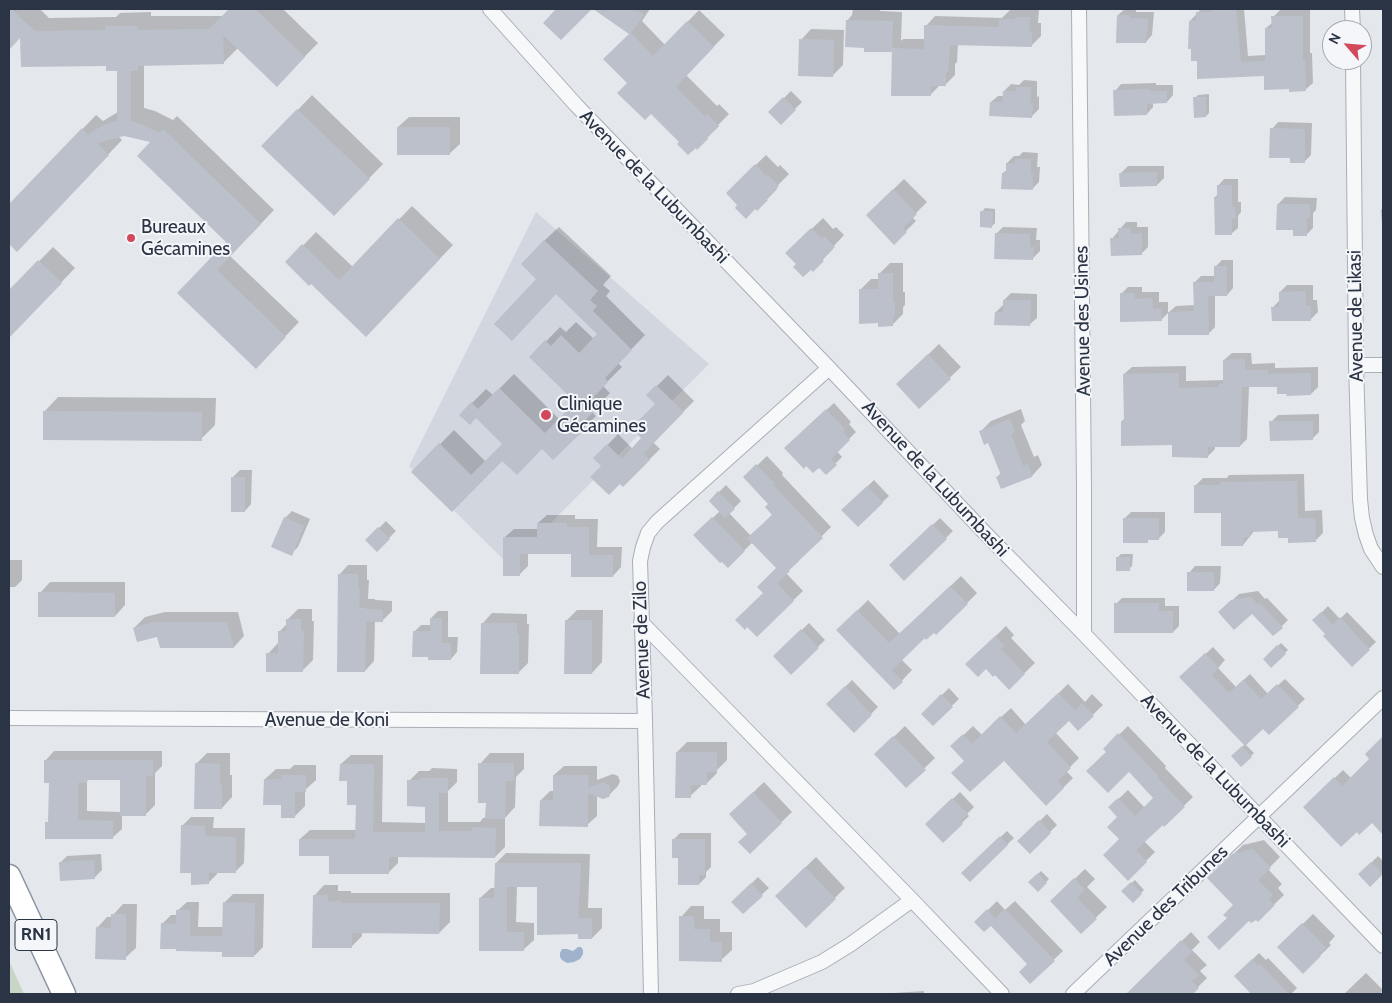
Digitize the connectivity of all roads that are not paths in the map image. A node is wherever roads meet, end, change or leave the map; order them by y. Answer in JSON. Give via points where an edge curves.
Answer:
{"nodes":[{"id":1,"x":490,"y":9,"type":"edge"},
{"id":2,"x":1079,"y":9,"type":"edge"},
{"id":3,"x":1353,"y":70,"type":"edge"},
{"id":4,"x":1356,"y":365,"type":"junction"},
{"id":5,"x":1383,"y":365,"type":"edge"},
{"id":6,"x":829,"y":368,"type":"junction"},
{"id":7,"x":1383,"y":567,"type":"edge"},
{"id":8,"x":641,"y":622,"type":"junction"},
{"id":9,"x":1084,"y":634,"type":"junction"},
{"id":10,"x":1383,"y":698,"type":"edge"},
{"id":11,"x":9,"y":718,"type":"edge"},
{"id":12,"x":645,"y":722,"type":"junction"},
{"id":13,"x":1259,"y":817,"type":"junction"},
{"id":14,"x":9,"y":876,"type":"edge"},
{"id":15,"x":912,"y":900,"type":"junction"},
{"id":16,"x":1383,"y":946,"type":"edge"},
{"id":17,"x":64,"y":994,"type":"edge"},
{"id":18,"x":651,"y":994,"type":"edge"},
{"id":19,"x":738,"y":994,"type":"edge"},
{"id":20,"x":1002,"y":994,"type":"edge"},
{"id":21,"x":1073,"y":994,"type":"edge"}],
"edges":[{"from":1,"to":6,"type":"street","name":"Avenue de la Lubumbashi","via":[[576,106]]},
{"from":2,"to":9,"type":"street","name":"Avenue des Usines"},
{"from":3,"to":4,"type":"street","name":"Avenue de Likasi"},
{"from":4,"to":5,"type":"street"},
{"from":4,"to":7,"type":"street","name":"Avenue de Likasi","via":[[1362,518],[1372,550]]},
{"from":6,"to":8,"type":"street","name":"Avenue de Zilo","via":[[656,522],[648,533],[640,561]]},
{"from":6,"to":9,"type":"street","name":"Avenue de la Lubumbashi"},
{"from":8,"to":12,"type":"street","name":"Avenue de Zilo"},
{"from":8,"to":15,"type":"street"},
{"from":9,"to":13,"type":"street","name":"Avenue de la Lubumbashi"},
{"from":10,"to":13,"type":"street","name":"Avenue des Tribunes"},
{"from":11,"to":12,"type":"street","name":"Avenue de Koni"},
{"from":12,"to":18,"type":"street","name":"Avenue de Zilo"},
{"from":13,"to":16,"type":"street","name":"Avenue de la Lubumbashi"},
{"from":13,"to":21,"type":"street","name":"Avenue des Tribunes"},
{"from":14,"to":17,"type":"highway","number":"RN1"},
{"from":15,"to":19,"type":"street","via":[[822,962],[754,991]]},
{"from":15,"to":20,"type":"street"}]}
